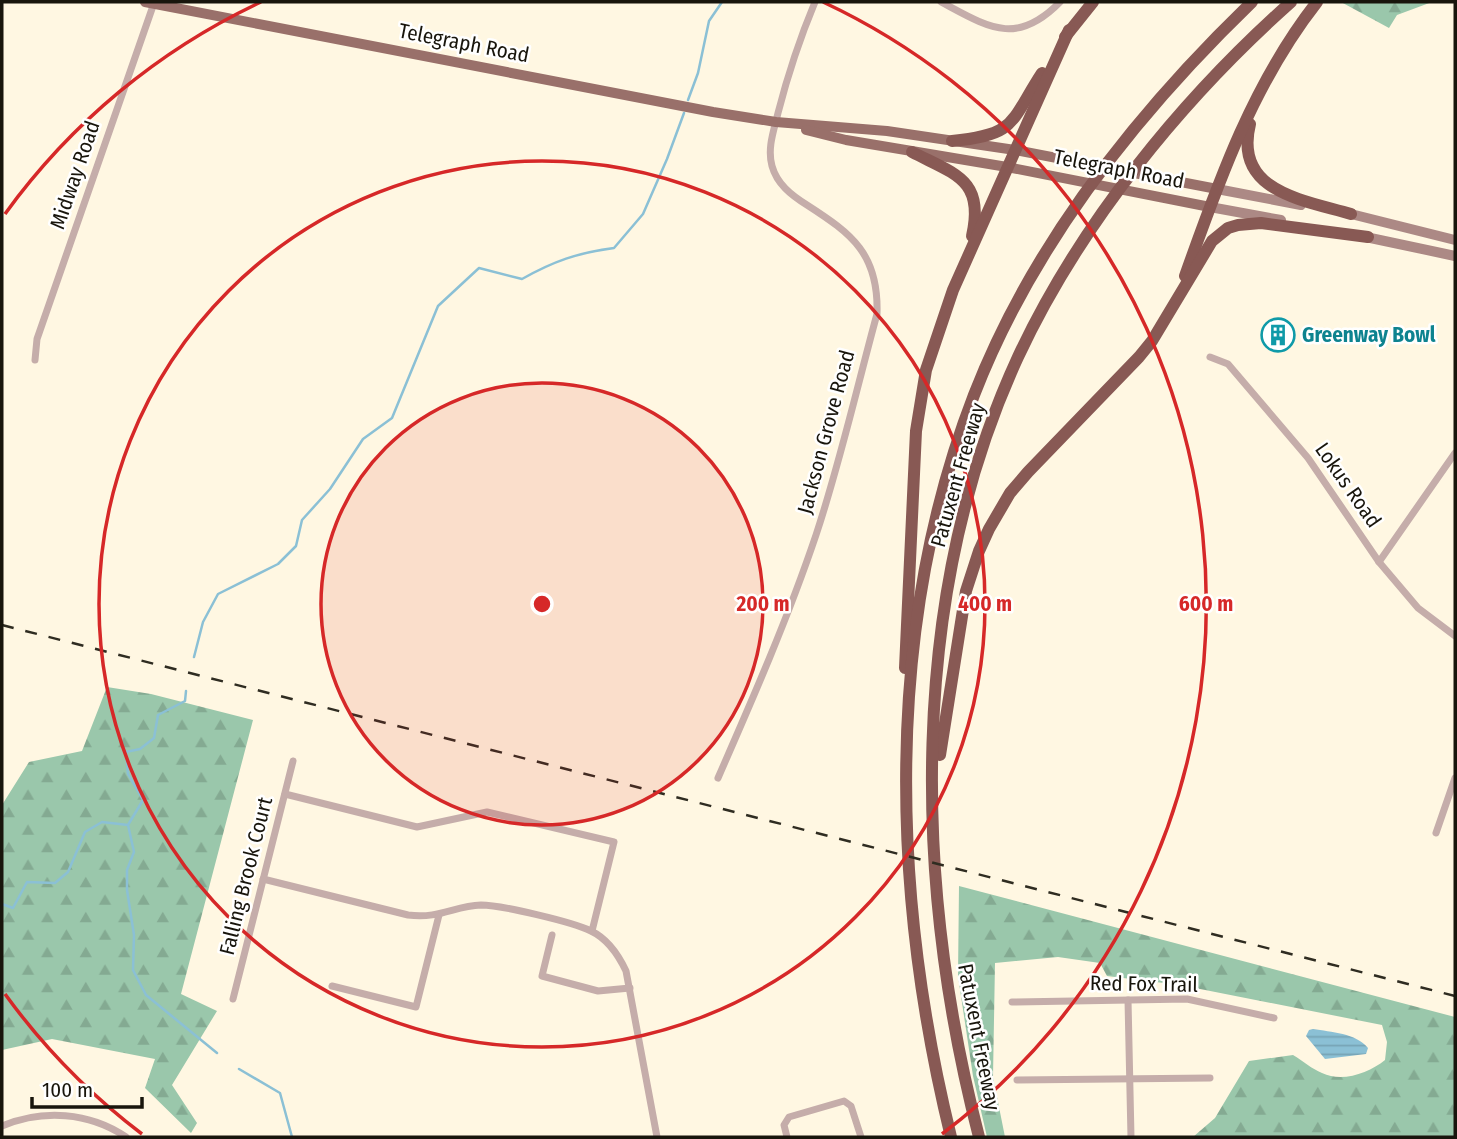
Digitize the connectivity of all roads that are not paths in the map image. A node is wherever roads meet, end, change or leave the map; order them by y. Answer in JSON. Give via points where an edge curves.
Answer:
{"nodes":[{"id":1,"x":815,"y":2,"type":"edge"},
{"id":2,"x":941,"y":2,"type":"edge"},
{"id":3,"x":1059,"y":2,"type":"edge"},
{"id":4,"x":1093,"y":2,"type":"edge"},
{"id":5,"x":1252,"y":2,"type":"edge"},
{"id":6,"x":1291,"y":2,"type":"edge"},
{"id":7,"x":1317,"y":2,"type":"edge"},
{"id":8,"x":150,"y":3,"type":"edge"},
{"id":9,"x":1069,"y":30,"type":"junction"},
{"id":10,"x":1259,"y":96,"type":"junction"},
{"id":11,"x":776,"y":122,"type":"junction"},
{"id":12,"x":952,"y":141,"type":"junction"},
{"id":13,"x":1015,"y":149,"type":"junction"},
{"id":14,"x":912,"y":152,"type":"junction"},
{"id":15,"x":1007,"y":167,"type":"junction"},
{"id":16,"x":1217,"y":189,"type":"junction"},
{"id":17,"x":1210,"y":206,"type":"junction"},
{"id":18,"x":1352,"y":214,"type":"junction"},
{"id":19,"x":1368,"y":237,"type":"junction"},
{"id":20,"x":1455,"y":240,"type":"edge"},
{"id":21,"x":1455,"y":256,"type":"edge"},
{"id":22,"x":967,"y":257,"type":"junction"},
{"id":23,"x":1170,"y":311,"type":"junction"},
{"id":24,"x":1210,"y":357,"type":"dead end"},
{"id":25,"x":36,"y":360,"type":"dead end"},
{"id":26,"x":1455,"y":453,"type":"edge"},
{"id":27,"x":1379,"y":562,"type":"junction"},
{"id":28,"x":1455,"y":636,"type":"edge"},
{"id":29,"x":293,"y":761,"type":"dead end"},
{"id":30,"x":718,"y":778,"type":"dead end"},
{"id":31,"x":1455,"y":778,"type":"edge"},
{"id":32,"x":906,"y":784,"type":"junction"},
{"id":33,"x":285,"y":794,"type":"junction"},
{"id":34,"x":933,"y":819,"type":"junction"},
{"id":35,"x":1436,"y":833,"type":"dead end"},
{"id":36,"x":263,"y":879,"type":"junction"},
{"id":37,"x":439,"y":915,"type":"junction"},
{"id":38,"x":592,"y":931,"type":"junction"},
{"id":39,"x":552,"y":935,"type":"dead end"},
{"id":40,"x":331,"y":986,"type":"dead end"},
{"id":41,"x":630,"y":988,"type":"junction"},
{"id":42,"x":233,"y":999,"type":"dead end"},
{"id":43,"x":1128,"y":1000,"type":"junction"},
{"id":44,"x":1012,"y":1002,"type":"dead end"},
{"id":45,"x":1274,"y":1018,"type":"dead end"},
{"id":46,"x":1210,"y":1078,"type":"dead end"},
{"id":47,"x":1130,"y":1079,"type":"junction"},
{"id":48,"x":1017,"y":1080,"type":"dead end"},
{"id":49,"x":2,"y":1126,"type":"edge"},
{"id":50,"x":126,"y":1137,"type":"edge"},
{"id":51,"x":657,"y":1137,"type":"edge"},
{"id":52,"x":787,"y":1137,"type":"edge"},
{"id":53,"x":861,"y":1137,"type":"edge"},
{"id":54,"x":951,"y":1137,"type":"edge"},
{"id":55,"x":979,"y":1137,"type":"edge"},
{"id":56,"x":1131,"y":1137,"type":"edge"}],
"edges":[{"from":1,"to":11,"type":"street","via":[[793,58]]},
{"from":2,"to":3,"type":"street","via":[[981,24],[1007,30],[1034,23]]},
{"from":4,"to":9,"type":"highway"},
{"from":5,"to":32,"type":"highway","name":"Patuxent Freeway","via":[[1190,65],[1082,199],[1016,305],[975,394],[955,447],[929,548],[910,697]]},
{"from":6,"to":34,"type":"highway","name":"Patuxent Freeway","via":[[1210,82],[1142,161],[1059,281],[1023,347],[970,489],[955,552],[940,646]]},
{"from":7,"to":10,"type":"highway"},
{"from":8,"to":11,"type":"main road","name":"Telegraph Road"},
{"from":8,"to":25,"type":"street","name":"Midway Road","via":[[37,338]]},
{"from":9,"to":12,"type":"highway","via":[[1010,124],[992,135]]},
{"from":9,"to":13,"type":"highway"},
{"from":10,"to":16,"type":"highway"},
{"from":10,"to":18,"type":"highway","via":[[1247,134],[1247,154],[1256,174],[1275,190]]},
{"from":11,"to":12,"type":"main road","name":"Telegraph Road"},
{"from":11,"to":14,"type":"main road","name":"Telegraph Road"},
{"from":11,"to":30,"type":"street","name":"Jackson Grove Road","via":[[771,146],[776,175],[791,194],[856,242],[873,272],[877,314],[815,537],[768,665]]},
{"from":12,"to":13,"type":"main road","name":"Telegraph Road"},
{"from":13,"to":15,"type":"highway"},
{"from":13,"to":16,"type":"main road","name":"Telegraph Road"},
{"from":14,"to":15,"type":"main road","name":"Telegraph Road"},
{"from":14,"to":22,"type":"highway","via":[[954,172],[972,192],[976,214]]},
{"from":15,"to":17,"type":"main road","name":"Telegraph Road"},
{"from":15,"to":22,"type":"highway"},
{"from":16,"to":17,"type":"highway"},
{"from":16,"to":18,"type":"main road","name":"Telegraph Road"},
{"from":17,"to":19,"type":"main road","name":"Telegraph Road"},
{"from":17,"to":23,"type":"highway"},
{"from":18,"to":20,"type":"main road","name":"Telegraph Road"},
{"from":19,"to":21,"type":"main road","name":"Telegraph Road"},
{"from":19,"to":23,"type":"highway","via":[[1261,223],[1228,228],[1212,241]]},
{"from":22,"to":32,"type":"highway","via":[[933,342],[916,431],[903,697]]},
{"from":23,"to":34,"type":"highway","via":[[1124,376],[1010,493],[979,551],[962,614]]},
{"from":24,"to":27,"type":"street","name":"Lokus Road","via":[[1228,364],[1308,458]]},
{"from":26,"to":27,"type":"street"},
{"from":27,"to":28,"type":"street","name":"Lokus Road","via":[[1418,608]]},
{"from":29,"to":33,"type":"street","name":"Falling Brook Court"},
{"from":31,"to":35,"type":"street"},
{"from":32,"to":54,"type":"highway","name":"Patuxent Freeway","via":[[911,904],[928,1024]]},
{"from":33,"to":36,"type":"street","name":"Falling Brook Court"},
{"from":33,"to":38,"type":"street","via":[[417,827],[496,812],[614,842]]},
{"from":34,"to":55,"type":"highway","name":"Patuxent Freeway","via":[[939,911],[954,1020]]},
{"from":36,"to":37,"type":"street","via":[[408,915]]},
{"from":36,"to":42,"type":"street","name":"Falling Brook Court"},
{"from":37,"to":38,"type":"street","via":[[471,906],[494,906]]},
{"from":37,"to":40,"type":"street","via":[[416,1007]]},
{"from":38,"to":41,"type":"street","via":[[616,952]]},
{"from":39,"to":41,"type":"street","via":[[542,976],[598,991]]},
{"from":41,"to":51,"type":"street"},
{"from":43,"to":44,"type":"street","name":"Red Fox Trail"},
{"from":43,"to":45,"type":"street","name":"Red Fox Trail","via":[[1187,999]]},
{"from":43,"to":47,"type":"street"},
{"from":46,"to":47,"type":"street"},
{"from":47,"to":48,"type":"street"},
{"from":47,"to":56,"type":"street"},
{"from":49,"to":50,"type":"street","via":[[30,1117],[71,1116],[102,1124]]},
{"from":52,"to":53,"type":"street","via":[[789,1117],[844,1101],[851,1106]]}]}
